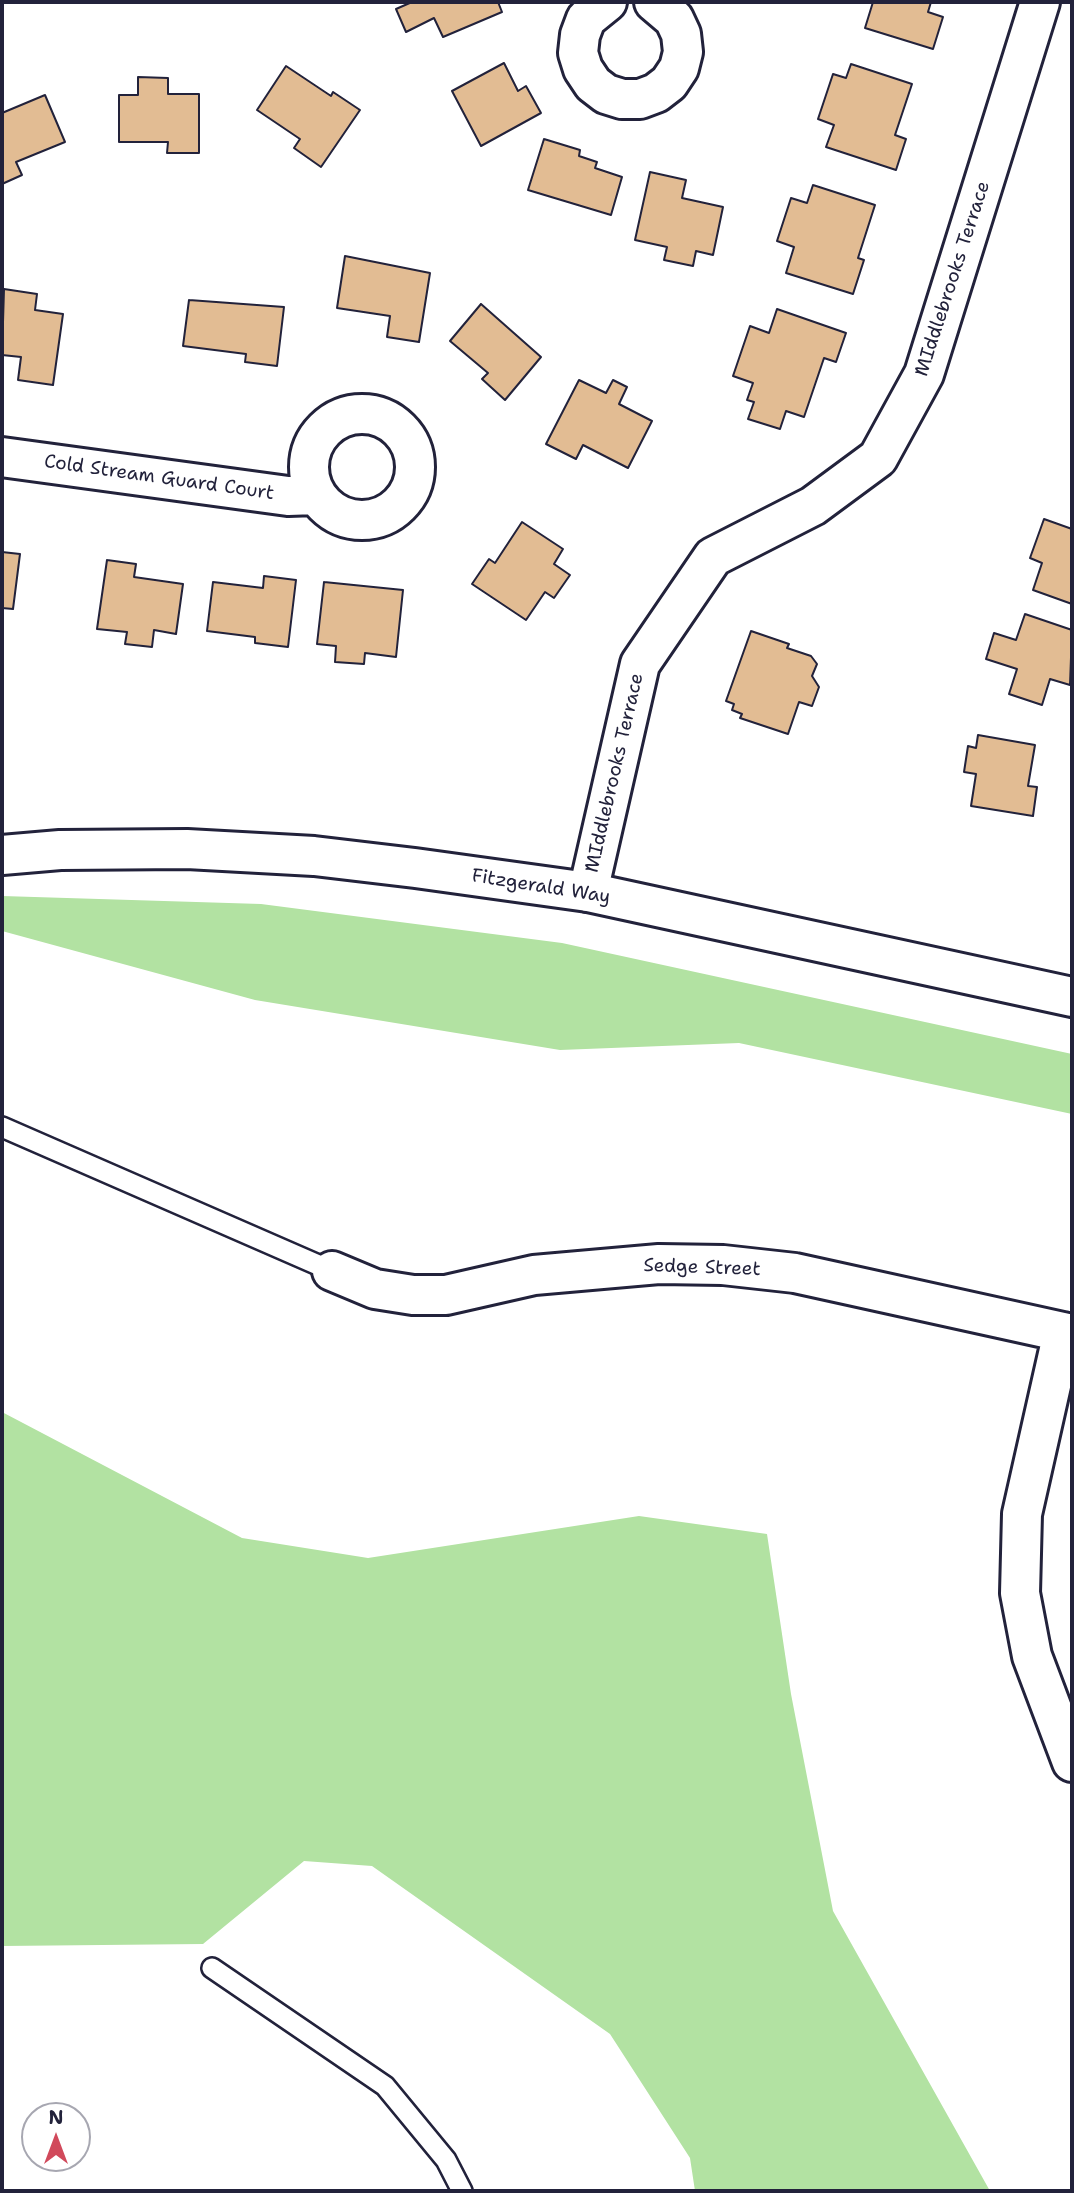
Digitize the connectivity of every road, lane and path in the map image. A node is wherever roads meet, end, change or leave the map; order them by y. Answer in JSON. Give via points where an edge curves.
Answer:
{"nodes":[{"id":1,"x":654,"y":2,"type":"edge"},
{"id":2,"x":1040,"y":2,"type":"edge"},
{"id":3,"x":599,"y":3,"type":"edge"},
{"id":4,"x":2,"y":457,"type":"edge"},
{"id":5,"x":316,"y":495,"type":"dead end"},
{"id":6,"x":2,"y":855,"type":"edge"},
{"id":7,"x":588,"y":892,"type":"junction"},
{"id":8,"x":1072,"y":997,"type":"edge"},
{"id":9,"x":2,"y":1127,"type":"edge"},
{"id":10,"x":332,"y":1271,"type":"joint"},
{"id":11,"x":1067,"y":1333,"type":"edge"},
{"id":12,"x":1072,"y":1762,"type":"edge"},
{"id":13,"x":212,"y":1968,"type":"dead end"},
{"id":14,"x":462,"y":2191,"type":"edge"}],
"edges":[{"from":1,"to":3,"type":"street","via":[[674,19],[683,51],[669,83],[640,99],[606,94],[583,69],[579,36]]},
{"from":2,"to":7,"type":"street","name":"MIddlebrooks Terrace","via":[[924,374],[878,458],[813,506],[713,557],[640,664]]},
{"from":4,"to":5,"type":"street","name":"Cold Stream Guard Court","via":[[288,496]]},
{"from":6,"to":7,"type":"street","name":"Fitzgerald Way","via":[[187,849],[314,856]]},
{"from":7,"to":8,"type":"street","name":"Fitzgerald Way"},
{"from":9,"to":10,"type":"lane"},
{"from":10,"to":11,"type":"street","name":"Sedge Street","via":[[375,1289],[446,1295],[534,1275],[659,1264],[723,1265],[795,1273]]},
{"from":11,"to":12,"type":"street","via":[[1022,1514],[1020,1593],[1032,1656]]},
{"from":13,"to":14,"type":"lane","via":[[385,2086],[446,2160]]}]}
